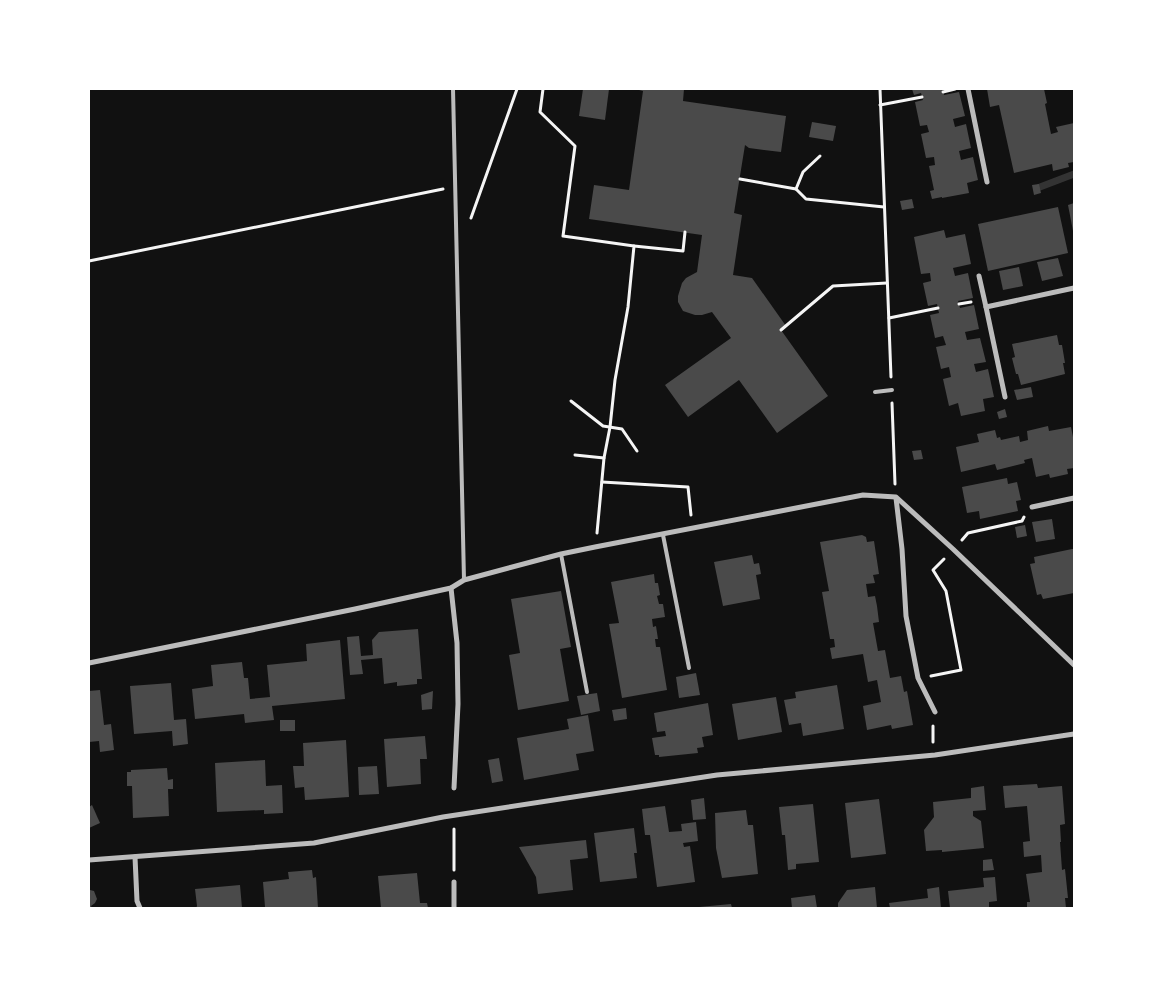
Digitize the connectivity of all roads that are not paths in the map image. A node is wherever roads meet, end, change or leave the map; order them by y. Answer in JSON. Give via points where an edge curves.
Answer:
{"nodes":[{"id":1,"x":453,"y":89,"type":"edge"},
{"id":2,"x":968,"y":89,"type":"edge"},
{"id":3,"x":987,"y":182,"type":"dead end"},
{"id":4,"x":980,"y":276,"type":"dead end"},
{"id":5,"x":1074,"y":288,"type":"edge"},
{"id":6,"x":986,"y":307,"type":"junction"},
{"id":7,"x":892,"y":390,"type":"road end"},
{"id":8,"x":875,"y":392,"type":"dead end"},
{"id":9,"x":1005,"y":397,"type":"dead end"},
{"id":10,"x":896,"y":497,"type":"junction"},
{"id":11,"x":1074,"y":498,"type":"edge"},
{"id":12,"x":1032,"y":506,"type":"road end"},
{"id":13,"x":663,"y":535,"type":"junction"},
{"id":14,"x":561,"y":554,"type":"junction"},
{"id":15,"x":464,"y":580,"type":"junction"},
{"id":16,"x":451,"y":588,"type":"junction"},
{"id":17,"x":89,"y":663,"type":"edge"},
{"id":18,"x":1074,"y":665,"type":"edge"},
{"id":19,"x":689,"y":668,"type":"dead end"},
{"id":20,"x":587,"y":692,"type":"dead end"},
{"id":21,"x":935,"y":712,"type":"dead end"},
{"id":22,"x":1074,"y":734,"type":"edge"},
{"id":23,"x":454,"y":788,"type":"dead end"},
{"id":24,"x":135,"y":857,"type":"junction"},
{"id":25,"x":89,"y":860,"type":"edge"},
{"id":26,"x":454,"y":882,"type":"road end"},
{"id":27,"x":140,"y":908,"type":"edge"},
{"id":28,"x":454,"y":908,"type":"edge"}],
"edges":[{"from":1,"to":15,"type":"lane"},
{"from":2,"to":3,"type":"street"},
{"from":4,"to":6,"type":"street"},
{"from":5,"to":6,"type":"street"},
{"from":6,"to":9,"type":"street"},
{"from":7,"to":8,"type":"lane"},
{"from":10,"to":13,"type":"street","via":[[862,495]]},
{"from":10,"to":18,"type":"street"},
{"from":10,"to":21,"type":"street","via":[[906,616],[918,678]]},
{"from":11,"to":12,"type":"street"},
{"from":13,"to":14,"type":"street"},
{"from":13,"to":19,"type":"lane"},
{"from":14,"to":15,"type":"street"},
{"from":14,"to":20,"type":"lane"},
{"from":15,"to":16,"type":"street"},
{"from":16,"to":17,"type":"street"},
{"from":16,"to":23,"type":"street","via":[[457,643],[458,704]]},
{"from":22,"to":24,"type":"street","via":[[935,755],[717,775],[443,817],[314,843]]},
{"from":24,"to":25,"type":"street"},
{"from":24,"to":27,"type":"street"},
{"from":26,"to":28,"type":"street"}]}
